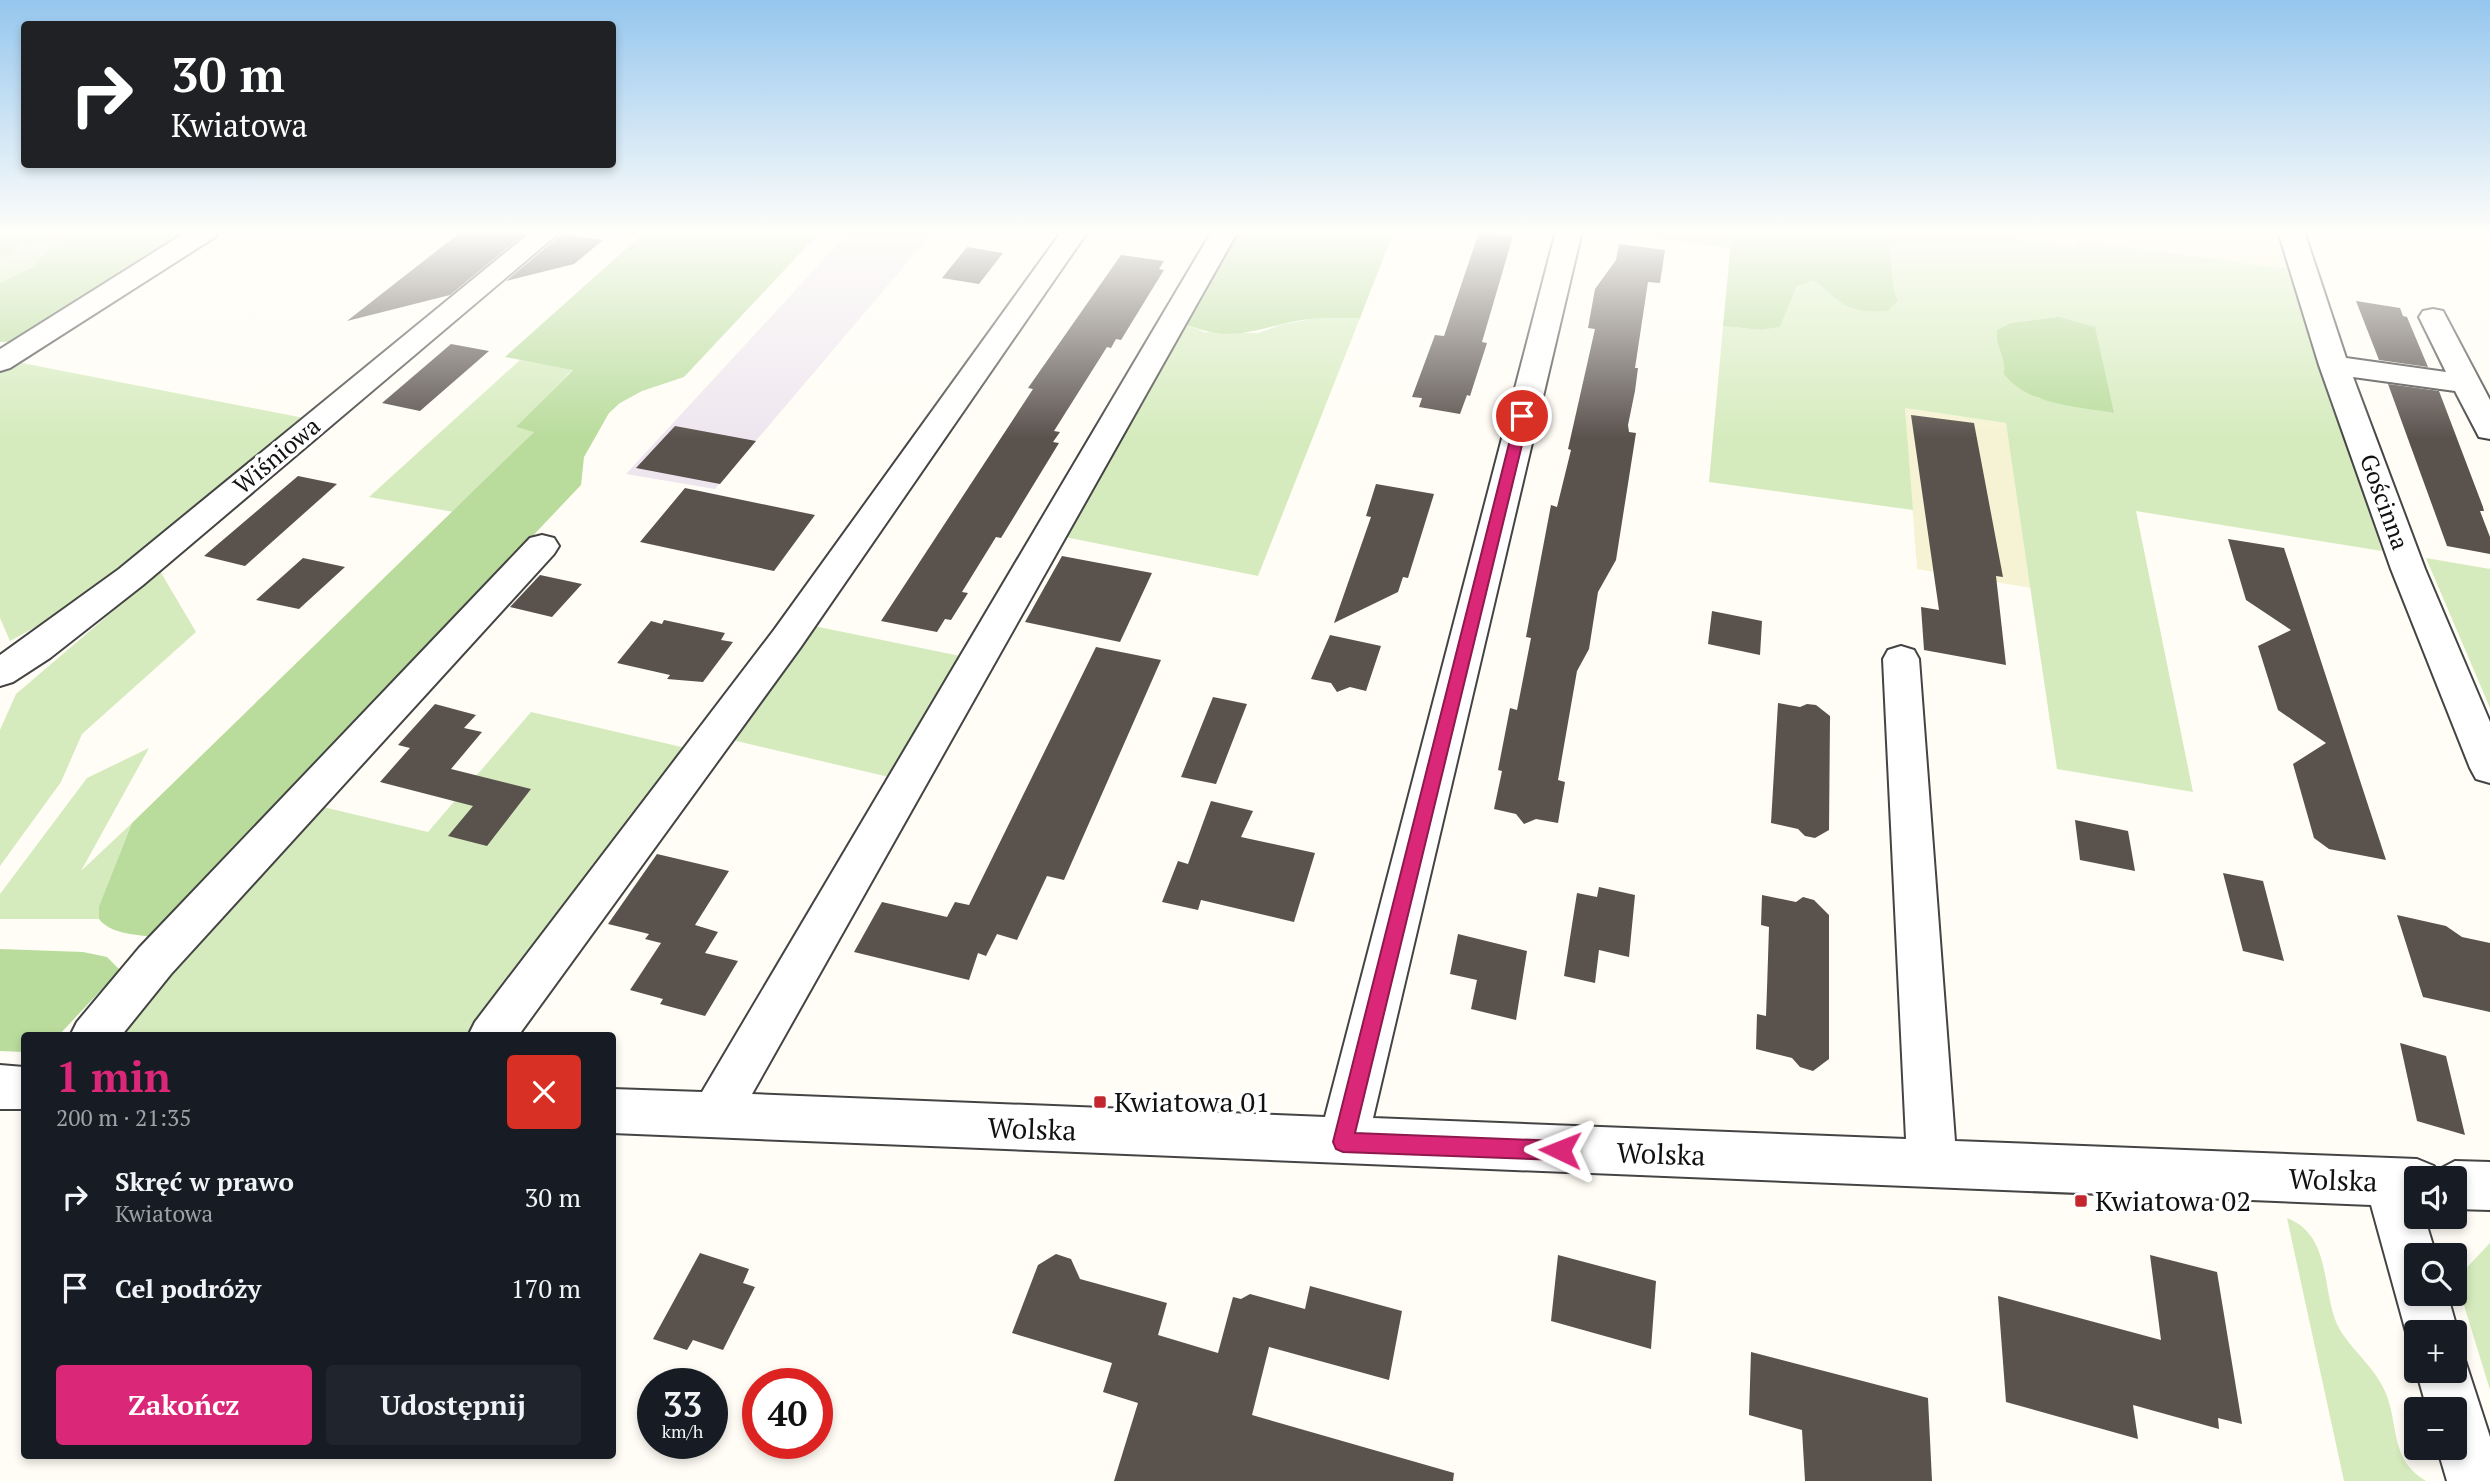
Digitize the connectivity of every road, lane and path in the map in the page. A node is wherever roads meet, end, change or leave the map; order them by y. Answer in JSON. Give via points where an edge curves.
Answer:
{"nodes":[{"id":1,"x":97,"y":300,"type":"edge"},
{"id":2,"x":465,"y":300,"type":"edge"},
{"id":3,"x":1026,"y":300,"type":"edge"},
{"id":4,"x":1185,"y":300,"type":"edge"},
{"id":5,"x":1552,"y":300,"type":"edge"},
{"id":6,"x":2313,"y":300,"type":"edge"},
{"id":7,"x":2433,"y":317,"type":"dead end"},
{"id":8,"x":0,"y":362,"type":"edge"},
{"id":9,"x":2334,"y":365,"type":"junction"},
{"id":10,"x":2468,"y":384,"type":"junction"},
{"id":11,"x":2490,"y":430,"type":"edge"},
{"id":12,"x":542,"y":546,"type":"dead end"},
{"id":13,"x":1901,"y":659,"type":"dead end"},
{"id":14,"x":0,"y":673,"type":"edge"},
{"id":15,"x":2490,"y":768,"type":"edge"},
{"id":16,"x":96,"y":1032,"type":"edge"},
{"id":17,"x":494,"y":1032,"type":"edge"},
{"id":18,"x":0,"y":1087,"type":"edge"},
{"id":19,"x":21,"y":1087,"type":"edge"},
{"id":20,"x":616,"y":1111,"type":"edge"},
{"id":21,"x":715,"y":1115,"type":"junction"},
{"id":22,"x":1343,"y":1142,"type":"junction"},
{"id":23,"x":1932,"y":1165,"type":"junction"},
{"id":24,"x":2403,"y":1183,"type":"edge"},
{"id":25,"x":2467,"y":1185,"type":"edge"},
{"id":26,"x":2490,"y":1186,"type":"edge"},
{"id":27,"x":2412,"y":1243,"type":"edge"},
{"id":28,"x":2467,"y":1453,"type":"edge"},
{"id":29,"x":2475,"y":1481,"type":"edge"}],
"edges":[{"from":1,"to":8,"type":"street"},
{"from":2,"to":14,"type":"street","name":"Wiśniowa","via":[[131,577]]},
{"from":3,"to":17,"type":"street","via":[[787,639]]},
{"from":4,"to":21,"type":"street"},
{"from":5,"to":22,"type":"street"},
{"from":6,"to":9,"type":"street","name":"Gościnna"},
{"from":7,"to":10,"type":"street"},
{"from":9,"to":10,"type":"street"},
{"from":9,"to":15,"type":"street","name":"Gościnna","via":[[2408,569]]},
{"from":10,"to":11,"type":"street"},
{"from":12,"to":16,"type":"street","via":[[155,961]]},
{"from":13,"to":23,"type":"street"},
{"from":18,"to":19,"type":"street"},
{"from":20,"to":21,"type":"street","name":"Wolska"},
{"from":21,"to":22,"type":"street","name":"Wolska"},
{"from":22,"to":23,"type":"street","name":"Wolska"},
{"from":23,"to":24,"type":"street","name":"Wolska"},
{"from":24,"to":27,"type":"street"},
{"from":25,"to":26,"type":"street"},
{"from":28,"to":29,"type":"street"}]}
